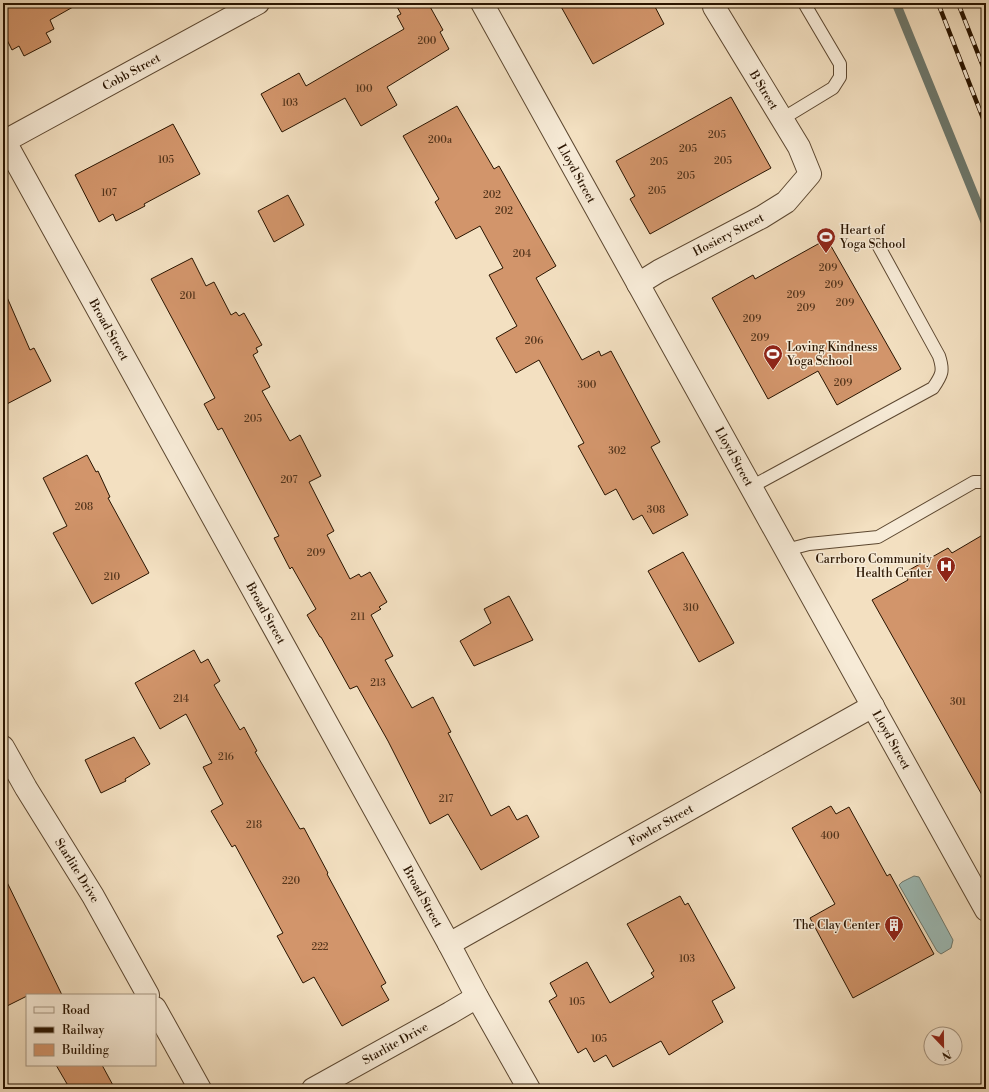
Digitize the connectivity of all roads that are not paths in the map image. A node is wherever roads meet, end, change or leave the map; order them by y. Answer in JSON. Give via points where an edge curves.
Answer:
{"nodes":[{"id":1,"x":258,"y":3,"type":"edge"},
{"id":2,"x":482,"y":3,"type":"edge"},
{"id":3,"x":804,"y":3,"type":"edge"},
{"id":4,"x":713,"y":5,"type":"edge"},
{"id":5,"x":782,"y":119,"type":"junction"},
{"id":6,"x":4,"y":139,"type":"edge"},
{"id":7,"x":810,"y":174,"type":"joint"},
{"id":8,"x":878,"y":245,"type":"dead end"},
{"id":9,"x":638,"y":284,"type":"junction"},
{"id":10,"x":986,"y":482,"type":"edge"},
{"id":11,"x":751,"y":486,"type":"junction"},
{"id":12,"x":786,"y":550,"type":"junction"},
{"id":13,"x":873,"y":706,"type":"junction"},
{"id":14,"x":3,"y":748,"type":"edge"},
{"id":15,"x":986,"y":910,"type":"edge"},
{"id":16,"x":449,"y":944,"type":"junction"},
{"id":17,"x":147,"y":994,"type":"edge"},
{"id":18,"x":477,"y":997,"type":"junction"},
{"id":19,"x":156,"y":1010,"type":"edge"},
{"id":20,"x":200,"y":1089,"type":"edge"},
{"id":21,"x":313,"y":1089,"type":"edge"},
{"id":22,"x":529,"y":1089,"type":"edge"}],
"edges":[{"from":1,"to":6,"type":"street","name":"Cobb Street"},
{"from":2,"to":9,"type":"street","name":"Lloyd Street"},
{"from":3,"to":5,"type":"lane","via":[[840,64],[840,76],[833,88]]},
{"from":4,"to":5,"type":"street","name":"B Street"},
{"from":5,"to":7,"type":"street","name":"B Street","via":[[799,147]]},
{"from":6,"to":16,"type":"street","name":"Broad Street"},
{"from":7,"to":9,"type":"street","name":"Hosiery Street","via":[[786,202]]},
{"from":8,"to":11,"type":"lane","via":[[939,356],[942,367],[940,377],[932,388]]},
{"from":9,"to":11,"type":"street","name":"Lloyd Street"},
{"from":10,"to":12,"type":"lane","via":[[974,482],[878,536],[809,544]]},
{"from":11,"to":12,"type":"street","name":"Lloyd Street"},
{"from":12,"to":13,"type":"street","name":"Lloyd Street"},
{"from":13,"to":15,"type":"street","name":"Lloyd Street"},
{"from":13,"to":16,"type":"street","name":"Fowler Street"},
{"from":14,"to":17,"type":"street","name":"Starlite Drive","via":[[93,896]]},
{"from":16,"to":18,"type":"street","name":"Broad Street"},
{"from":18,"to":21,"type":"street","name":"Starlite Drive"},
{"from":18,"to":22,"type":"street","name":"Broad Street"},
{"from":19,"to":20,"type":"street"}]}
